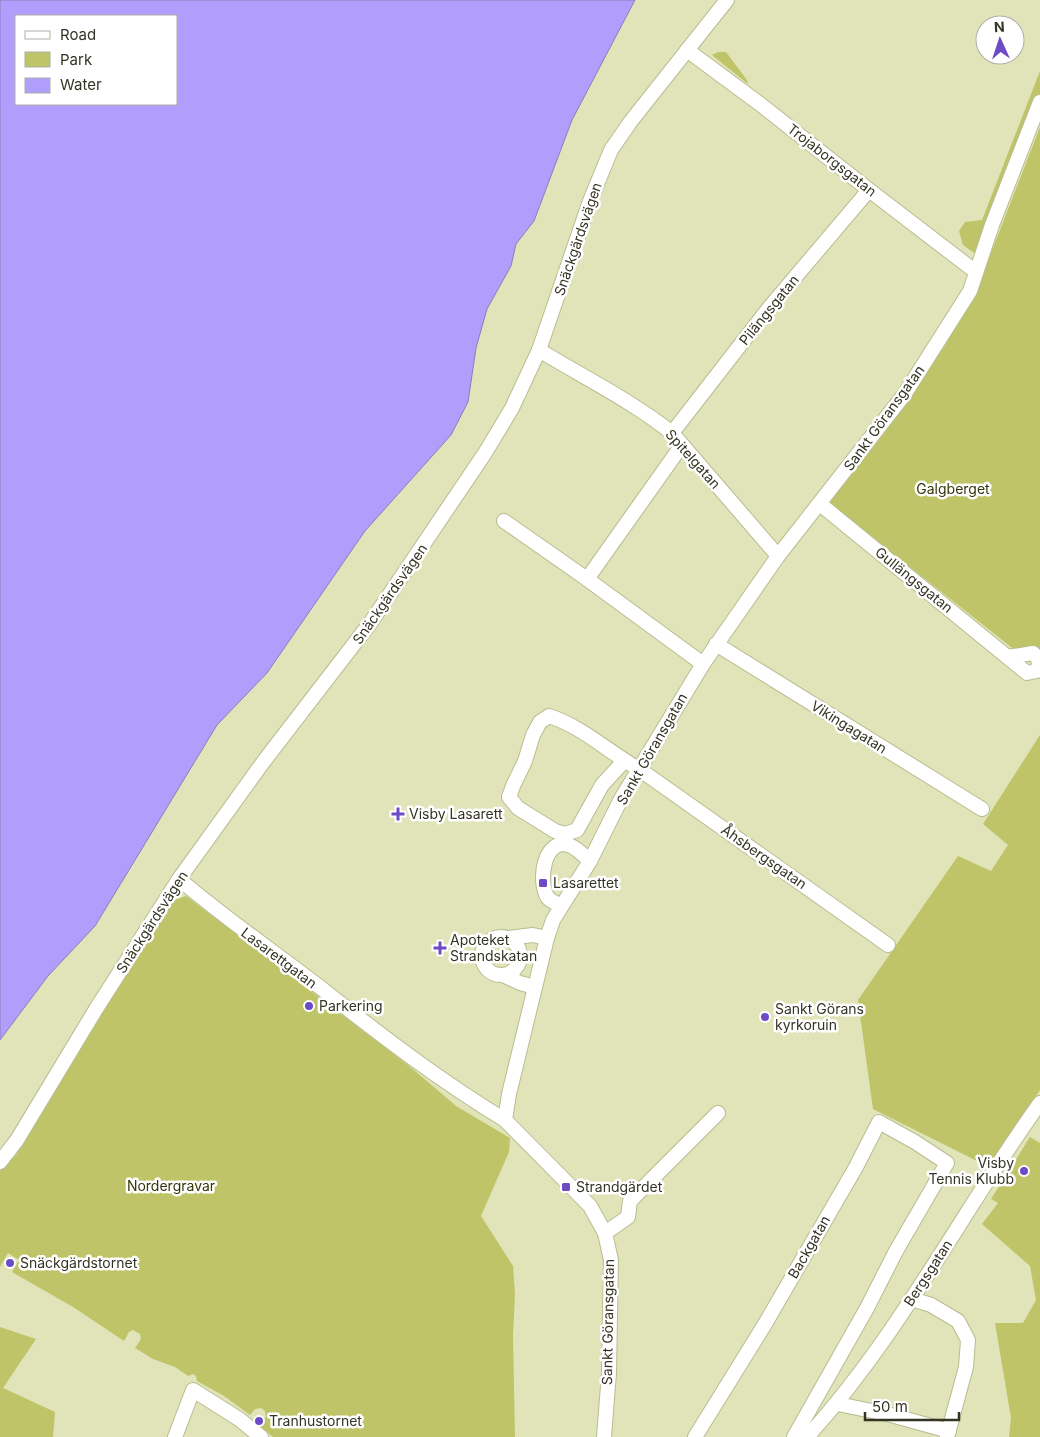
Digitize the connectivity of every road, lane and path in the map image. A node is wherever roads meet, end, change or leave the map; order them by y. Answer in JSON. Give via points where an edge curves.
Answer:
{"nodes":[{"id":1,"x":727,"y":0,"type":"edge"},
{"id":2,"x":687,"y":50,"type":"junction"},
{"id":3,"x":1040,"y":102,"type":"edge"},
{"id":4,"x":868,"y":190,"type":"junction"},
{"id":5,"x":976,"y":272,"type":"junction"},
{"id":6,"x":539,"y":350,"type":"junction"},
{"id":7,"x":672,"y":434,"type":"junction"},
{"id":8,"x":682,"y":445,"type":"junction"},
{"id":9,"x":820,"y":504,"type":"junction"},
{"id":10,"x":504,"y":521,"type":"dead end"},
{"id":11,"x":778,"y":556,"type":"junction"},
{"id":12,"x":588,"y":579,"type":"junction"},
{"id":13,"x":716,"y":644,"type":"junction"},
{"id":14,"x":1008,"y":656,"type":"dead end"},
{"id":15,"x":703,"y":664,"type":"junction"},
{"id":16,"x":624,"y":761,"type":"junction"},
{"id":17,"x":639,"y":769,"type":"junction"},
{"id":18,"x":982,"y":809,"type":"dead end"},
{"id":19,"x":590,"y":861,"type":"junction"},
{"id":20,"x":178,"y":879,"type":"junction"},
{"id":21,"x":561,"y":906,"type":"junction"},
{"id":22,"x":509,"y":938,"type":"junction"},
{"id":23,"x":547,"y":938,"type":"junction"},
{"id":24,"x":888,"y":945,"type":"dead end"},
{"id":25,"x":503,"y":975,"type":"junction"},
{"id":26,"x":535,"y":987,"type":"junction"},
{"id":27,"x":1040,"y":1103,"type":"edge"},
{"id":28,"x":718,"y":1113,"type":"dead end"},
{"id":29,"x":505,"y":1120,"type":"junction"},
{"id":30,"x":0,"y":1162,"type":"edge"},
{"id":31,"x":605,"y":1233,"type":"junction"},
{"id":32,"x":912,"y":1299,"type":"junction"},
{"id":33,"x":838,"y":1404,"type":"junction"},
{"id":34,"x":948,"y":1434,"type":"edge"},
{"id":35,"x":175,"y":1437,"type":"edge"},
{"id":36,"x":261,"y":1437,"type":"edge"},
{"id":37,"x":604,"y":1437,"type":"edge"},
{"id":38,"x":695,"y":1437,"type":"edge"},
{"id":39,"x":794,"y":1437,"type":"edge"},
{"id":40,"x":807,"y":1437,"type":"edge"}],
"edges":[{"from":1,"to":2,"type":"street","name":"Snäckgärdsvägen"},
{"from":2,"to":4,"type":"street","name":"Trojaborgsgatan"},
{"from":2,"to":6,"type":"street","name":"Snäckgärdsvägen","via":[[611,150]]},
{"from":3,"to":5,"type":"street","name":"Sankt Göransgatan"},
{"from":4,"to":5,"type":"street","name":"Trojaborgsgatan"},
{"from":4,"to":7,"type":"street","name":"Pilängsgatan","via":[[769,308]]},
{"from":5,"to":9,"type":"street","name":"Sankt Göransgatan","via":[[970,291],[904,394]]},
{"from":6,"to":7,"type":"street","name":"Spitelgatan","via":[[623,400]]},
{"from":6,"to":20,"type":"street","name":"Snäckgärdsvägen","via":[[512,408],[436,527],[361,636]]},
{"from":7,"to":8,"type":"street","name":"Spitelgatan"},
{"from":8,"to":11,"type":"street","name":"Spitelgatan"},
{"from":8,"to":12,"type":"street"},
{"from":9,"to":11,"type":"street","name":"Sankt Göransgatan"},
{"from":9,"to":14,"type":"street","name":"Gullängsgatan"},
{"from":10,"to":12,"type":"street"},
{"from":11,"to":13,"type":"street","name":"Sankt Göransgatan"},
{"from":12,"to":15,"type":"street"},
{"from":13,"to":15,"type":"street","name":"Sankt Göransgatan"},
{"from":13,"to":18,"type":"street","name":"Vikingagatan"},
{"from":15,"to":17,"type":"street","name":"Sankt Göransgatan"},
{"from":16,"to":16,"type":"street","name":"Åhsbergsgatan","via":[[565,721],[549,716],[540,722],[533,735],[509,797],[518,808],[565,834],[577,830],[602,785]]},
{"from":16,"to":17,"type":"street","name":"Åhsbergsgatan"},
{"from":17,"to":19,"type":"street","name":"Sankt Göransgatan"},
{"from":17,"to":24,"type":"street","name":"Åhsbergsgatan"},
{"from":19,"to":21,"type":"street","name":"Sankt Göransgatan"},
{"from":19,"to":21,"type":"street","via":[[570,846],[562,845],[545,857],[544,887],[548,898]]},
{"from":20,"to":29,"type":"street","name":"Lasarettgatan","via":[[349,1012]]},
{"from":20,"to":30,"type":"street","name":"Snäckgärdsvägen"},
{"from":21,"to":23,"type":"street","name":"Sankt Göransgatan"},
{"from":22,"to":23,"type":"street","via":[[533,935]]},
{"from":22,"to":25,"type":"street","via":[[517,944],[519,963],[513,971]]},
{"from":22,"to":25,"type":"street","via":[[496,936],[486,943],[481,955],[488,970]]},
{"from":23,"to":26,"type":"street","name":"Sankt Göransgatan"},
{"from":25,"to":26,"type":"street"},
{"from":26,"to":29,"type":"street","name":"Sankt Göransgatan"},
{"from":27,"to":32,"type":"street","name":"Bergsgatan"},
{"from":28,"to":31,"type":"street","via":[[630,1201],[628,1217]]},
{"from":29,"to":31,"type":"street","name":"Sankt Göransgatan","via":[[590,1206]]},
{"from":31,"to":37,"type":"street","name":"Sankt Göransgatan","via":[[611,1260]]},
{"from":32,"to":33,"type":"street","name":"Bergsgatan"},
{"from":32,"to":34,"type":"street","via":[[931,1305],[958,1321],[968,1340],[966,1367]]},
{"from":33,"to":34,"type":"street","via":[[891,1415]]},
{"from":33,"to":40,"type":"street","name":"Bergsgatan"},
{"from":35,"to":36,"type":"street","via":[[193,1390]]},
{"from":38,"to":39,"type":"street","name":"Backgatan","via":[[765,1324],[879,1122],[948,1163]]}]}
